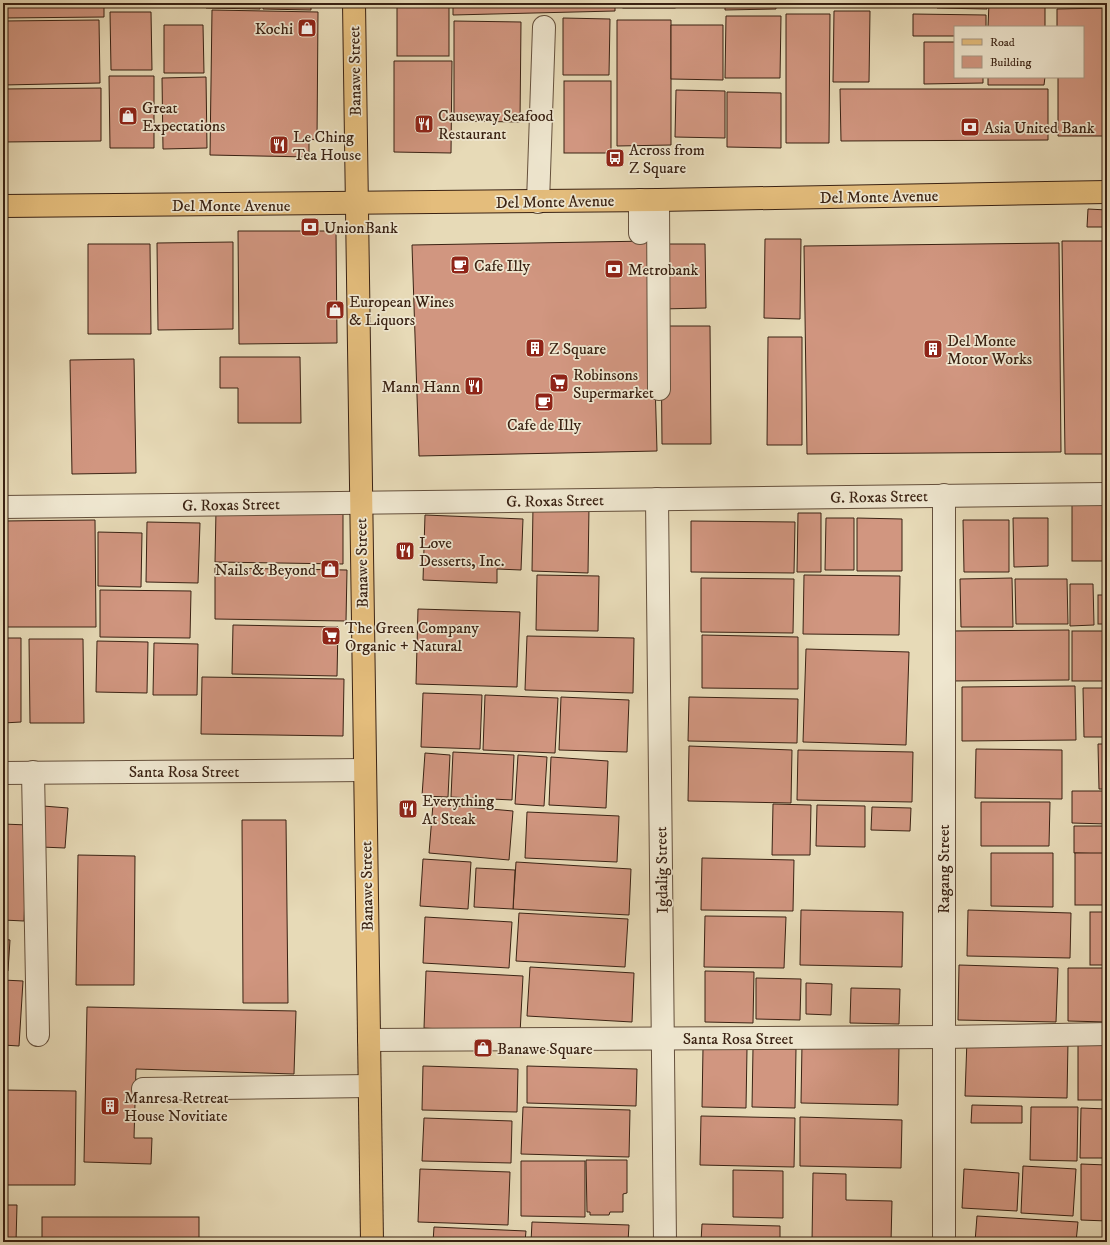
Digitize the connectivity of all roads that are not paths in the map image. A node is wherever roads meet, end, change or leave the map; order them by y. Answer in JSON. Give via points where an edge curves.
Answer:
{"nodes":[{"id":1,"x":354,"y":3,"type":"edge"},
{"id":2,"x":544,"y":27,"type":"dead end"},
{"id":3,"x":1107,"y":192,"type":"edge"},
{"id":4,"x":649,"y":200,"type":"junction"},
{"id":5,"x":538,"y":202,"type":"junction"},
{"id":6,"x":356,"y":204,"type":"junction"},
{"id":7,"x":3,"y":206,"type":"edge"},
{"id":8,"x":640,"y":233,"type":"dead end"},
{"id":9,"x":660,"y":390,"type":"dead end"},
{"id":10,"x":1107,"y":494,"type":"edge"},
{"id":11,"x":944,"y":495,"type":"junction"},
{"id":12,"x":656,"y":499,"type":"junction"},
{"id":13,"x":360,"y":502,"type":"junction"},
{"id":14,"x":3,"y":507,"type":"edge"},
{"id":15,"x":364,"y":770,"type":"junction"},
{"id":16,"x":33,"y":772,"type":"junction"},
{"id":17,"x":3,"y":773,"type":"edge"},
{"id":18,"x":1107,"y":1034,"type":"edge"},
{"id":19,"x":38,"y":1035,"type":"dead end"},
{"id":20,"x":943,"y":1037,"type":"junction"},
{"id":21,"x":663,"y":1039,"type":"junction"},
{"id":22,"x":369,"y":1040,"type":"junction"},
{"id":23,"x":369,"y":1086,"type":"junction"},
{"id":24,"x":144,"y":1089,"type":"dead end"},
{"id":25,"x":372,"y":1242,"type":"edge"},
{"id":26,"x":665,"y":1242,"type":"edge"},
{"id":27,"x":944,"y":1242,"type":"edge"}],
"edges":[{"from":1,"to":6,"type":"main road","name":"Banawe Street"},
{"from":2,"to":5,"type":"street"},
{"from":3,"to":4,"type":"main road","name":"Del Monte Avenue"},
{"from":4,"to":5,"type":"main road","name":"Del Monte Avenue"},
{"from":4,"to":8,"type":"street"},
{"from":4,"to":9,"type":"street"},
{"from":5,"to":6,"type":"main road","name":"Del Monte Avenue"},
{"from":6,"to":7,"type":"main road","name":"Del Monte Avenue"},
{"from":6,"to":13,"type":"main road","name":"Banawe Street"},
{"from":10,"to":11,"type":"street","name":"G. Roxas Street"},
{"from":11,"to":12,"type":"street","name":"G. Roxas Street"},
{"from":11,"to":20,"type":"street","name":"Ragang Street"},
{"from":12,"to":13,"type":"street","name":"G. Roxas Street"},
{"from":12,"to":21,"type":"street","name":"Igdalig Street"},
{"from":13,"to":14,"type":"street","name":"G. Roxas Street"},
{"from":13,"to":15,"type":"main road","name":"Banawe Street"},
{"from":15,"to":16,"type":"street","name":"Santa Rosa Street"},
{"from":15,"to":22,"type":"main road","name":"Banawe Street"},
{"from":16,"to":17,"type":"street","name":"Santa Rosa Street"},
{"from":16,"to":19,"type":"street"},
{"from":18,"to":20,"type":"street","name":"Santa Rosa Street"},
{"from":20,"to":21,"type":"street","name":"Santa Rosa Street"},
{"from":20,"to":27,"type":"street","name":"Ragang Street"},
{"from":21,"to":22,"type":"street","name":"Santa Rosa Street"},
{"from":21,"to":26,"type":"street","name":"Igdalig Street"},
{"from":22,"to":23,"type":"main road","name":"Banawe Street"},
{"from":23,"to":24,"type":"street"},
{"from":23,"to":25,"type":"main road","name":"Banawe Street"}]}
